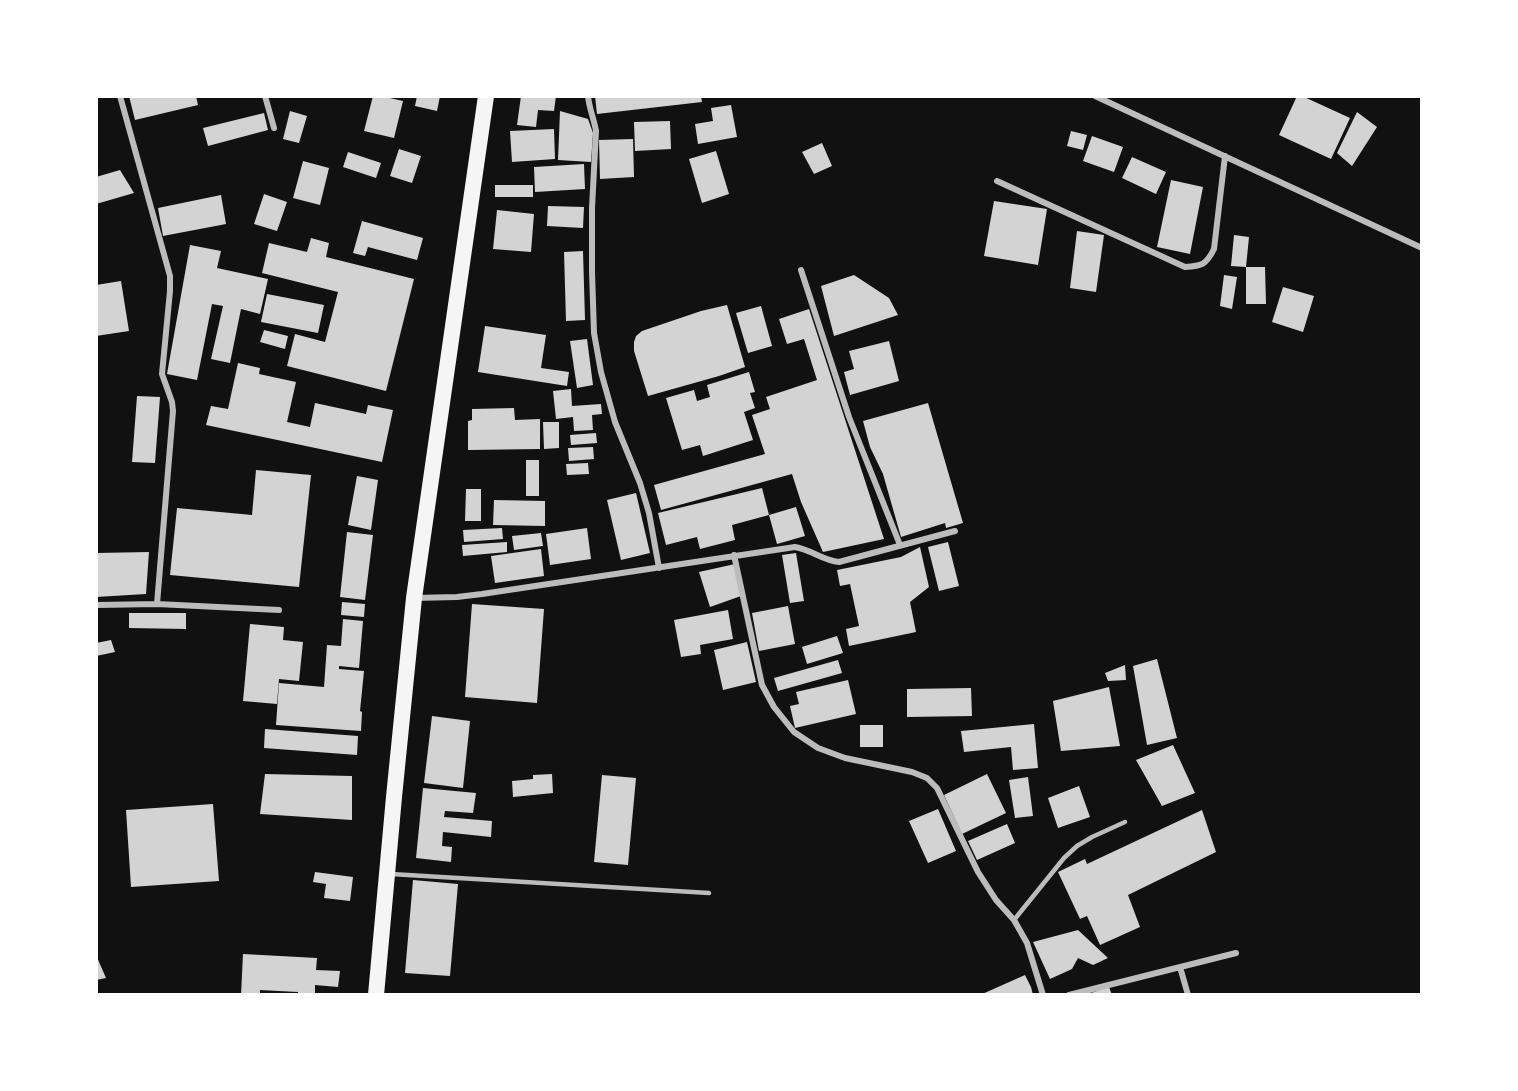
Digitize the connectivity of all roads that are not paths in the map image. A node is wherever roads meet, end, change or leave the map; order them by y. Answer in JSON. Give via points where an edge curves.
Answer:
{"nodes":[{"id":1,"x":120,"y":96,"type":"edge"},
{"id":2,"x":265,"y":96,"type":"edge"},
{"id":3,"x":486,"y":96,"type":"edge"},
{"id":4,"x":588,"y":96,"type":"edge"},
{"id":5,"x":1095,"y":96,"type":"edge"},
{"id":6,"x":274,"y":128,"type":"dead end"},
{"id":7,"x":1225,"y":156,"type":"junction"},
{"id":8,"x":998,"y":181,"type":"dead end"},
{"id":9,"x":1422,"y":248,"type":"edge"},
{"id":10,"x":801,"y":270,"type":"dead end"},
{"id":11,"x":955,"y":531,"type":"dead end"},
{"id":12,"x":900,"y":545,"type":"junction"},
{"id":13,"x":734,"y":555,"type":"junction"},
{"id":14,"x":659,"y":568,"type":"junction"},
{"id":15,"x":414,"y":598,"type":"junction"},
{"id":16,"x":157,"y":604,"type":"junction"},
{"id":17,"x":96,"y":605,"type":"edge"},
{"id":18,"x":279,"y":610,"type":"dead end"},
{"id":19,"x":1125,"y":822,"type":"dead end"},
{"id":20,"x":387,"y":874,"type":"junction"},
{"id":21,"x":708,"y":893,"type":"dead end"},
{"id":22,"x":1014,"y":920,"type":"junction"},
{"id":23,"x":1236,"y":953,"type":"dead end"},
{"id":24,"x":1180,"y":967,"type":"junction"},
{"id":25,"x":376,"y":995,"type":"edge"},
{"id":26,"x":1043,"y":995,"type":"edge"},
{"id":27,"x":1069,"y":995,"type":"edge"},
{"id":28,"x":1188,"y":995,"type":"edge"}],
"edges":[{"from":1,"to":16,"type":"street","via":[[170,276],[162,374],[173,411]]},
{"from":2,"to":6,"type":"street"},
{"from":3,"to":15,"type":"highway"},
{"from":4,"to":14,"type":"street","via":[[596,131],[592,208],[594,333],[615,422],[649,513]]},
{"from":5,"to":7,"type":"street"},
{"from":7,"to":8,"type":"street","via":[[1214,249],[1208,261],[1199,266],[1185,267]]},
{"from":7,"to":9,"type":"street"},
{"from":10,"to":12,"type":"street","via":[[849,417]]},
{"from":11,"to":12,"type":"street"},
{"from":12,"to":13,"type":"street","via":[[839,562],[795,547]]},
{"from":13,"to":14,"type":"street"},
{"from":13,"to":22,"type":"street","via":[[762,685],[774,708],[794,732],[818,748],[927,778],[937,788],[978,872]]},
{"from":14,"to":15,"type":"street","via":[[482,594]]},
{"from":15,"to":20,"type":"highway"},
{"from":16,"to":17,"type":"street"},
{"from":16,"to":18,"type":"street"},
{"from":19,"to":22,"type":"lane","via":[[1077,846]]},
{"from":20,"to":21,"type":"lane"},
{"from":20,"to":25,"type":"highway"},
{"from":22,"to":26,"type":"street","via":[[1027,943]]},
{"from":23,"to":24,"type":"street"},
{"from":24,"to":27,"type":"street"},
{"from":24,"to":28,"type":"street"}]}
